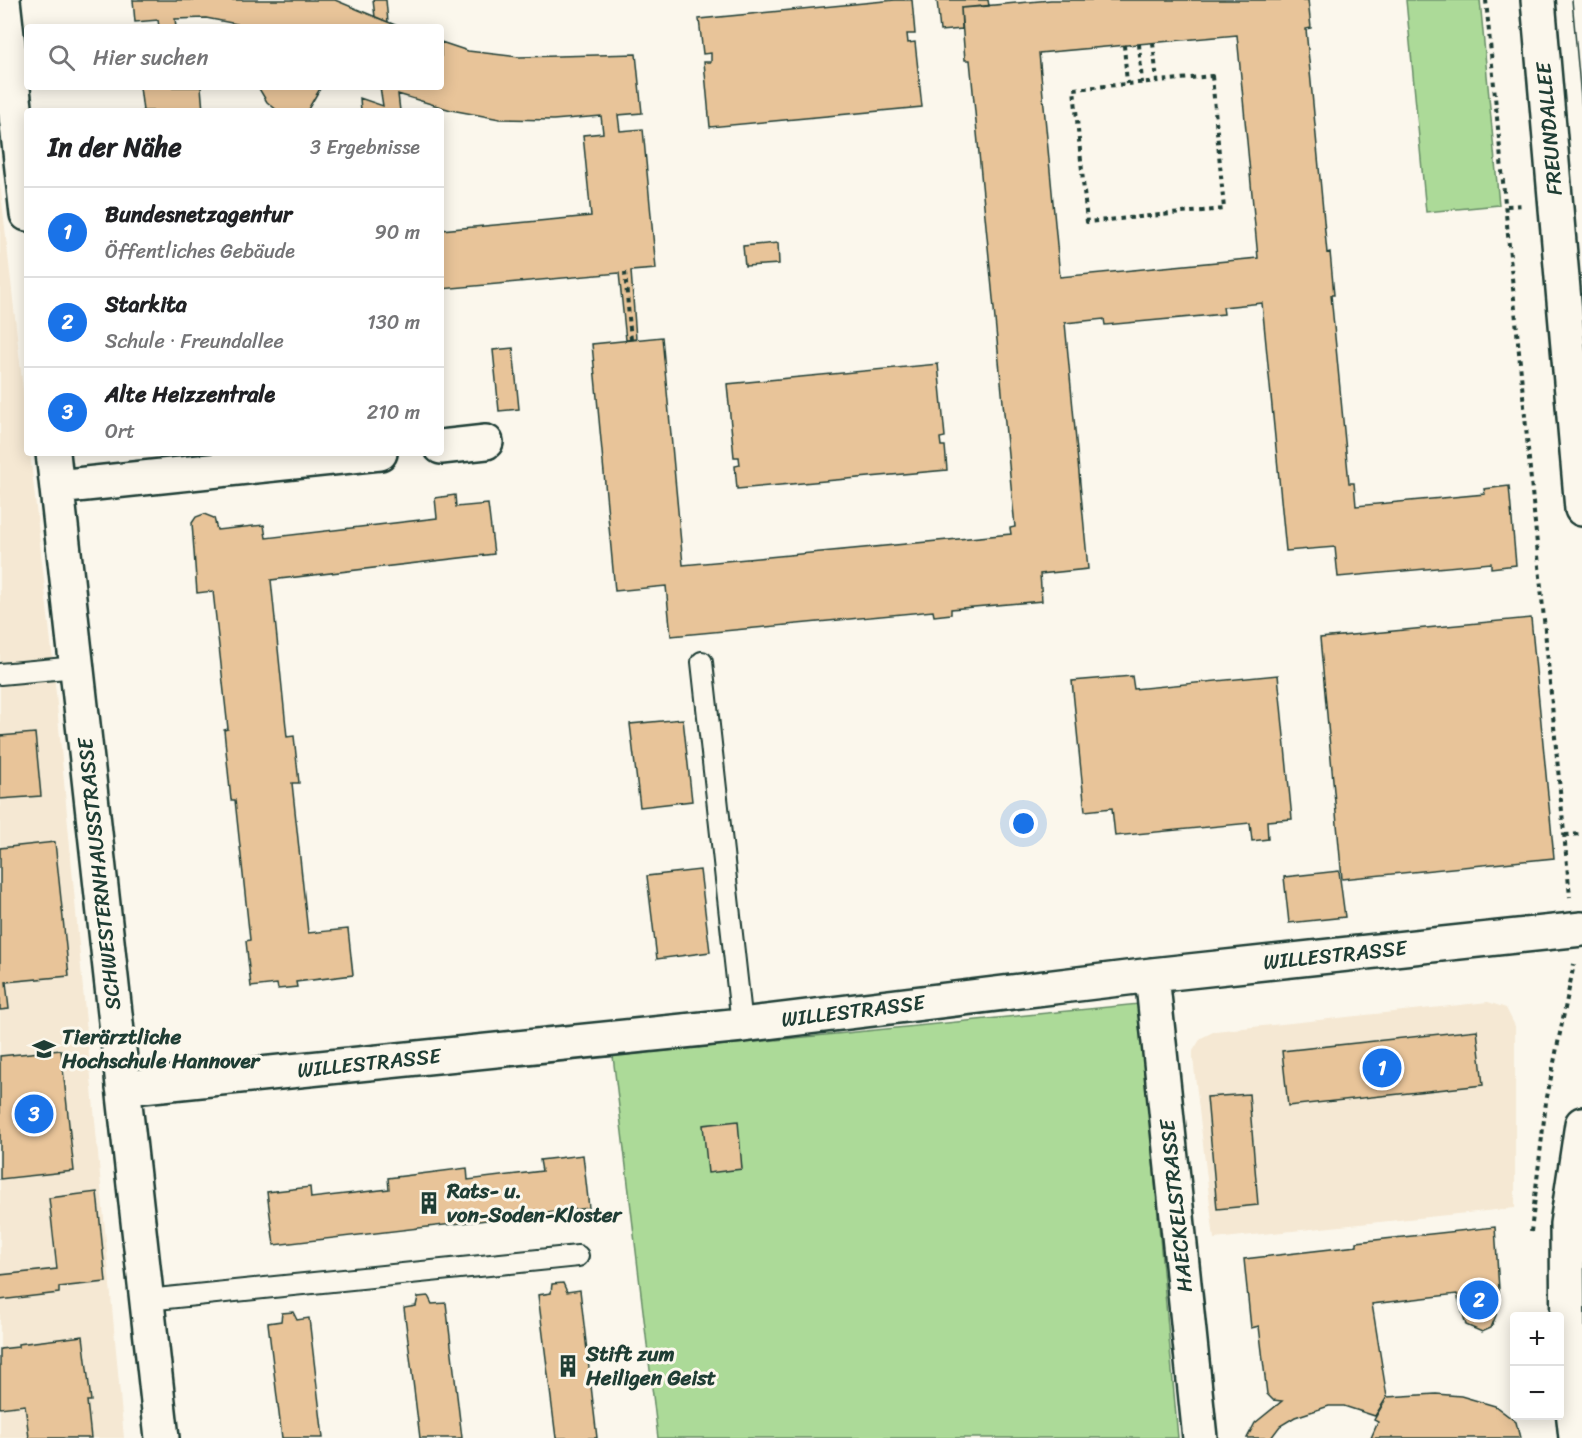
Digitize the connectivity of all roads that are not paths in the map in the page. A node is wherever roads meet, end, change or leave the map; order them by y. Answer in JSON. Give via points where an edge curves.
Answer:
{"nodes":[{"id":1,"x":3,"y":0,"type":"edge"},
{"id":2,"x":1538,"y":0,"type":"edge"},
{"id":3,"x":24,"y":187,"type":"edge"},
{"id":4,"x":486,"y":442,"type":"dead end"},
{"id":5,"x":444,"y":447,"type":"edge"},
{"id":6,"x":53,"y":456,"type":"edge"},
{"id":7,"x":352,"y":456,"type":"edge"},
{"id":8,"x":57,"y":487,"type":"junction"},
{"id":9,"x":1582,"y":509,"type":"edge"},
{"id":10,"x":702,"y":662,"type":"dead end"},
{"id":11,"x":77,"y":667,"type":"junction"},
{"id":12,"x":0,"y":674,"type":"edge"},
{"id":13,"x":1578,"y":930,"type":"edge"},
{"id":14,"x":1152,"y":975,"type":"junction"},
{"id":15,"x":742,"y":1025,"type":"junction"},
{"id":16,"x":123,"y":1088,"type":"junction"},
{"id":17,"x":1582,"y":1124,"type":"edge"},
{"id":18,"x":578,"y":1256,"type":"dead end"},
{"id":19,"x":147,"y":1300,"type":"junction"},
{"id":20,"x":162,"y":1438,"type":"edge"},
{"id":21,"x":1200,"y":1438,"type":"edge"},
{"id":22,"x":1576,"y":1438,"type":"edge"}],
"edges":[{"from":1,"to":3,"type":"street"},
{"from":2,"to":9,"type":"street","name":"FREUNDALLEE"},
{"from":4,"to":5,"type":"street"},
{"from":6,"to":8,"type":"street","name":"SCHWESTERNHAUSSTRASSE"},
{"from":7,"to":8,"type":"street"},
{"from":8,"to":11,"type":"street","name":"SCHWESTERNHAUSSTRASSE"},
{"from":10,"to":15,"type":"lane"},
{"from":11,"to":12,"type":"lane"},
{"from":11,"to":16,"type":"street","name":"SCHWESTERNHAUSSTRASSE"},
{"from":13,"to":14,"type":"street","name":"WILLESTRASSE"},
{"from":14,"to":15,"type":"street","name":"WILLESTRASSE"},
{"from":14,"to":21,"type":"street","name":"HAECKELSTRASSE"},
{"from":15,"to":16,"type":"street","name":"WILLESTRASSE"},
{"from":16,"to":19,"type":"street","name":"SCHWESTERNHAUSSTRASSE"},
{"from":17,"to":22,"type":"street","via":[[1567,1224],[1568,1363]]},
{"from":18,"to":19,"type":"lane"},
{"from":19,"to":20,"type":"street","name":"SCHWESTERNHAUSSTRASSE"}]}
